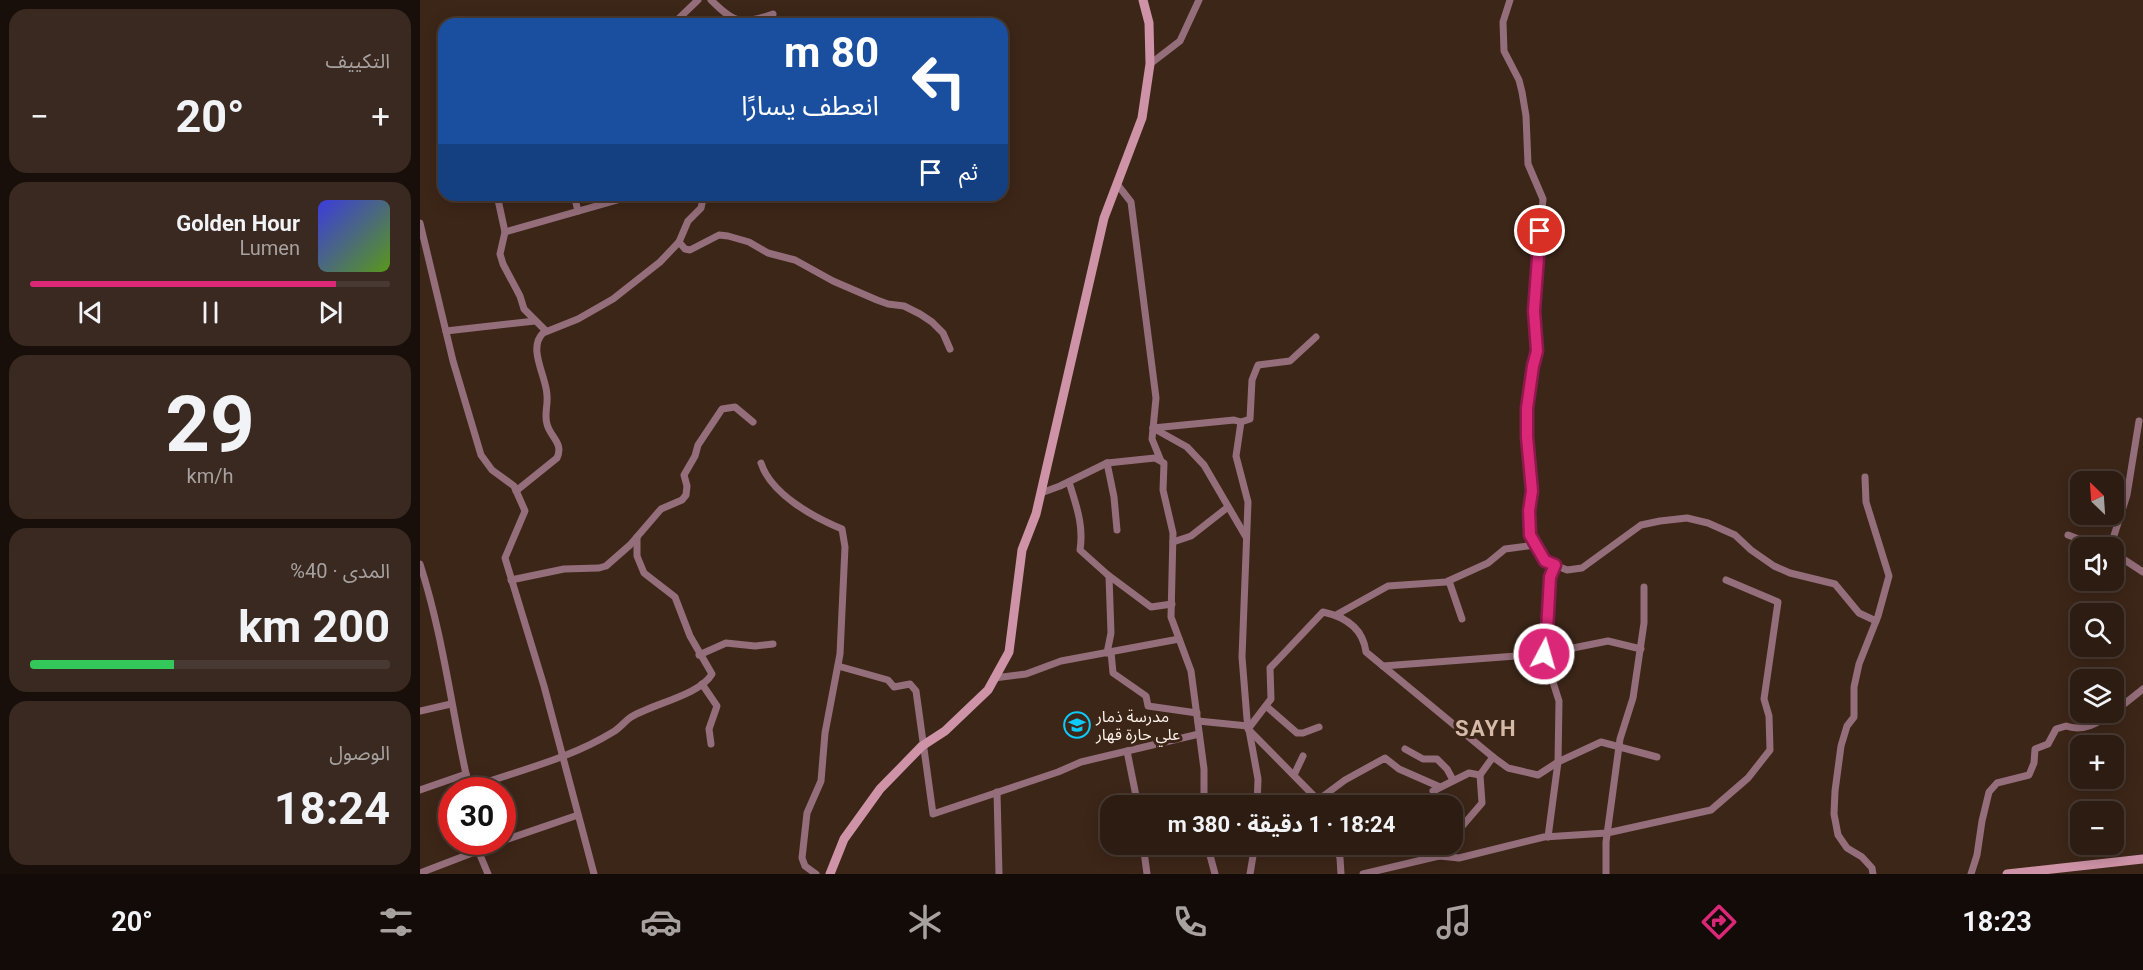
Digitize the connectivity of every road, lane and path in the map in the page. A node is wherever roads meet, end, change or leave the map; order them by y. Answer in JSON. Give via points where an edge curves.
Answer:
{"nodes":[{"id":1,"x":698,"y":0,"type":"edge"},
{"id":2,"x":711,"y":0,"type":"edge"},
{"id":3,"x":1143,"y":0,"type":"edge"},
{"id":4,"x":1199,"y":0,"type":"edge"},
{"id":5,"x":1510,"y":0,"type":"edge"},
{"id":6,"x":773,"y":14,"type":"dead end"},
{"id":7,"x":679,"y":18,"type":"edge"},
{"id":8,"x":734,"y":18,"type":"edge"},
{"id":9,"x":758,"y":18,"type":"edge"},
{"id":10,"x":1150,"y":64,"type":"junction"},
{"id":11,"x":1117,"y":184,"type":"junction"},
{"id":12,"x":498,"y":201,"type":"edge"},
{"id":13,"x":576,"y":201,"type":"edge"},
{"id":14,"x":614,"y":201,"type":"edge"},
{"id":15,"x":704,"y":201,"type":"edge"},
{"id":16,"x":578,"y":211,"type":"junction"},
{"id":17,"x":420,"y":223,"type":"edge"},
{"id":18,"x":505,"y":232,"type":"junction"},
{"id":19,"x":679,"y":242,"type":"junction"},
{"id":20,"x":536,"y":321,"type":"junction"},
{"id":21,"x":446,"y":331,"type":"junction"},
{"id":22,"x":546,"y":331,"type":"junction"},
{"id":23,"x":1316,"y":337,"type":"dead end"},
{"id":24,"x":950,"y":349,"type":"dead end"},
{"id":25,"x":2139,"y":421,"type":"dead end"},
{"id":26,"x":753,"y":422,"type":"dead end"},
{"id":27,"x":1241,"y":422,"type":"junction"},
{"id":28,"x":1154,"y":428,"type":"junction"},
{"id":29,"x":1161,"y":462,"type":"junction"},
{"id":30,"x":1107,"y":463,"type":"junction"},
{"id":31,"x":761,"y":464,"type":"dead end"},
{"id":32,"x":1865,"y":477,"type":"dead end"},
{"id":33,"x":1068,"y":482,"type":"junction"},
{"id":34,"x":516,"y":491,"type":"junction"},
{"id":35,"x":1041,"y":493,"type":"junction"},
{"id":36,"x":1228,"y":507,"type":"junction"},
{"id":37,"x":1117,"y":530,"type":"dead end"},
{"id":38,"x":2068,"y":535,"type":"dead end"},
{"id":39,"x":637,"y":537,"type":"junction"},
{"id":40,"x":2073,"y":537,"type":"edge"},
{"id":41,"x":2114,"y":537,"type":"edge"},
{"id":42,"x":1248,"y":539,"type":"junction"},
{"id":43,"x":1173,"y":542,"type":"junction"},
{"id":44,"x":1535,"y":545,"type":"junction"},
{"id":45,"x":2124,"y":560,"type":"edge"},
{"id":46,"x":420,"y":564,"type":"edge"},
{"id":47,"x":1555,"y":565,"type":"junction"},
{"id":48,"x":2143,"y":572,"type":"edge"},
{"id":49,"x":1108,"y":575,"type":"junction"},
{"id":50,"x":512,"y":580,"type":"junction"},
{"id":51,"x":1726,"y":580,"type":"dead end"},
{"id":52,"x":1449,"y":581,"type":"junction"},
{"id":53,"x":1644,"y":587,"type":"dead end"},
{"id":54,"x":1172,"y":604,"type":"junction"},
{"id":55,"x":1336,"y":615,"type":"junction"},
{"id":56,"x":1462,"y":619,"type":"dead end"},
{"id":57,"x":1876,"y":621,"type":"junction"},
{"id":58,"x":1179,"y":639,"type":"junction"},
{"id":59,"x":773,"y":644,"type":"dead end"},
{"id":60,"x":1641,"y":649,"type":"junction"},
{"id":61,"x":1109,"y":652,"type":"junction"},
{"id":62,"x":1545,"y":652,"type":"junction"},
{"id":63,"x":699,"y":655,"type":"junction"},
{"id":64,"x":838,"y":666,"type":"junction"},
{"id":65,"x":1383,"y":666,"type":"junction"},
{"id":66,"x":994,"y":678,"type":"junction"},
{"id":67,"x":702,"y":684,"type":"junction"},
{"id":68,"x":2143,"y":689,"type":"edge"},
{"id":69,"x":451,"y":704,"type":"junction"},
{"id":70,"x":2124,"y":704,"type":"edge"},
{"id":71,"x":1266,"y":706,"type":"junction"},
{"id":72,"x":420,"y":711,"type":"edge"},
{"id":73,"x":1197,"y":717,"type":"junction"},
{"id":74,"x":2095,"y":723,"type":"edge"},
{"id":75,"x":1248,"y":727,"type":"junction"},
{"id":76,"x":1319,"y":727,"type":"dead end"},
{"id":77,"x":1200,"y":734,"type":"junction"},
{"id":78,"x":711,"y":744,"type":"dead end"},
{"id":79,"x":922,"y":746,"type":"junction"},
{"id":80,"x":1619,"y":747,"type":"junction"},
{"id":81,"x":1405,"y":749,"type":"dead end"},
{"id":82,"x":1127,"y":751,"type":"junction"},
{"id":83,"x":563,"y":756,"type":"junction"},
{"id":84,"x":1303,"y":756,"type":"dead end"},
{"id":85,"x":1493,"y":757,"type":"junction"},
{"id":86,"x":1657,"y":757,"type":"dead end"},
{"id":87,"x":1558,"y":762,"type":"junction"},
{"id":88,"x":466,"y":774,"type":"junction"},
{"id":89,"x":1294,"y":775,"type":"junction"},
{"id":90,"x":1480,"y":775,"type":"junction"},
{"id":91,"x":1453,"y":780,"type":"junction"},
{"id":92,"x":1440,"y":787,"type":"junction"},
{"id":93,"x":420,"y":790,"type":"edge"},
{"id":94,"x":997,"y":792,"type":"junction"},
{"id":95,"x":1136,"y":795,"type":"edge"},
{"id":96,"x":1204,"y":795,"type":"edge"},
{"id":97,"x":1257,"y":795,"type":"edge"},
{"id":98,"x":1312,"y":795,"type":"edge"},
{"id":99,"x":1328,"y":795,"type":"edge"},
{"id":100,"x":1435,"y":795,"type":"edge"},
{"id":101,"x":578,"y":815,"type":"junction"},
{"id":102,"x":1463,"y":824,"type":"edge"},
{"id":103,"x":1607,"y":833,"type":"junction"},
{"id":104,"x":516,"y":836,"type":"edge"},
{"id":105,"x":1548,"y":837,"type":"junction"},
{"id":106,"x":465,"y":855,"type":"edge"},
{"id":107,"x":480,"y":855,"type":"edge"},
{"id":108,"x":1144,"y":855,"type":"edge"},
{"id":109,"x":1210,"y":855,"type":"edge"},
{"id":110,"x":1253,"y":855,"type":"edge"},
{"id":111,"x":1339,"y":855,"type":"edge"},
{"id":112,"x":1439,"y":856,"type":"joint"},
{"id":113,"x":2143,"y":859,"type":"edge"},
{"id":114,"x":805,"y":866,"type":"junction"},
{"id":115,"x":420,"y":873,"type":"edge"},
{"id":116,"x":488,"y":874,"type":"edge"},
{"id":117,"x":594,"y":874,"type":"edge"},
{"id":118,"x":798,"y":874,"type":"edge"},
{"id":119,"x":816,"y":874,"type":"edge"},
{"id":120,"x":830,"y":874,"type":"edge"},
{"id":121,"x":999,"y":874,"type":"edge"},
{"id":122,"x":1147,"y":874,"type":"edge"},
{"id":123,"x":1215,"y":874,"type":"edge"},
{"id":124,"x":1250,"y":874,"type":"edge"},
{"id":125,"x":1341,"y":874,"type":"edge"},
{"id":126,"x":1363,"y":874,"type":"edge"},
{"id":127,"x":1606,"y":874,"type":"edge"},
{"id":128,"x":1873,"y":874,"type":"edge"},
{"id":129,"x":1971,"y":874,"type":"edge"},
{"id":130,"x":2007,"y":874,"type":"edge"}],
"edges":[{"from":1,"to":7,"type":"street"},
{"from":2,"to":8,"type":"street"},
{"from":3,"to":10,"type":"street","via":[[1149,23]]},
{"from":4,"to":10,"type":"street","via":[[1180,41]]},
{"from":5,"to":44,"type":"street","via":[[1503,21],[1504,51],[1519,80],[1526,116],[1528,164],[1543,199],[1534,311],[1537,351],[1527,408],[1532,491],[1530,535]]},
{"from":6,"to":9,"type":"street"},
{"from":10,"to":11,"type":"street","via":[[1142,118]]},
{"from":11,"to":28,"type":"street","via":[[1131,202],[1156,398]]},
{"from":11,"to":35,"type":"street","via":[[1104,218]]},
{"from":12,"to":18,"type":"street"},
{"from":13,"to":16,"type":"street"},
{"from":14,"to":16,"type":"street"},
{"from":15,"to":19,"type":"street","via":[[688,221]]},
{"from":16,"to":18,"type":"street"},
{"from":17,"to":21,"type":"street"},
{"from":18,"to":20,"type":"street","via":[[502,264],[524,309]]},
{"from":19,"to":22,"type":"street","via":[[613,299]]},
{"from":19,"to":24,"type":"street","via":[[690,250],[718,235],[728,236],[795,260],[833,281],[920,314],[943,333]]},
{"from":20,"to":21,"type":"street"},
{"from":20,"to":22,"type":"street"},
{"from":21,"to":34,"type":"street","via":[[481,455]]},
{"from":22,"to":34,"type":"street","via":[[539,336],[537,348],[547,388],[547,425],[559,445],[559,454]]},
{"from":23,"to":27,"type":"street","via":[[1290,361],[1258,365],[1252,380],[1250,418]]},
{"from":25,"to":41,"type":"street","via":[[2127,495]]},
{"from":26,"to":39,"type":"street","via":[[735,407],[722,409],[684,475],[686,495],[679,503],[661,509]]},
{"from":27,"to":28,"type":"street"},
{"from":27,"to":42,"type":"street","via":[[1236,456],[1248,502]]},
{"from":28,"to":29,"type":"street","via":[[1152,439]]},
{"from":28,"to":36,"type":"street","via":[[1187,447],[1204,465]]},
{"from":29,"to":30,"type":"street","via":[[1155,458]]},
{"from":29,"to":43,"type":"street"},
{"from":30,"to":33,"type":"street"},
{"from":30,"to":37,"type":"street"},
{"from":31,"to":64,"type":"street","via":[[764,474],[796,503],[842,529],[845,547]]},
{"from":32,"to":57,"type":"street","via":[[1866,502],[1889,576]]},
{"from":33,"to":35,"type":"street"},
{"from":33,"to":49,"type":"street","via":[[1079,513],[1080,550]]},
{"from":34,"to":50,"type":"street","via":[[525,511],[505,558]]},
{"from":35,"to":66,"type":"street","via":[[1022,550],[1008,652]]},
{"from":36,"to":42,"type":"street"},
{"from":36,"to":43,"type":"street","via":[[1191,536]]},
{"from":38,"to":40,"type":"street"},
{"from":39,"to":50,"type":"street","via":[[614,560],[599,568],[574,567]]},
{"from":39,"to":63,"type":"street","via":[[640,565],[649,578],[675,597]]},
{"from":42,"to":75,"type":"street","via":[[1242,657]]},
{"from":43,"to":54,"type":"street"},
{"from":44,"to":47,"type":"street","via":[[1545,561]]},
{"from":44,"to":52,"type":"street","via":[[1505,549],[1488,563]]},
{"from":45,"to":48,"type":"street"},
{"from":46,"to":69,"type":"street"},
{"from":47,"to":57,"type":"street","via":[[1567,570],[1582,568],[1641,525],[1687,518],[1735,535],[1774,566],[1835,584],[1859,613]]},
{"from":47,"to":62,"type":"street","via":[[1550,577]]},
{"from":49,"to":54,"type":"street","via":[[1151,607]]},
{"from":49,"to":61,"type":"street"},
{"from":50,"to":83,"type":"street"},
{"from":51,"to":103,"type":"street","via":[[1778,602],[1764,699],[1770,750],[1748,778],[1712,810]]},
{"from":52,"to":55,"type":"street","via":[[1388,586]]},
{"from":52,"to":56,"type":"street"},
{"from":53,"to":60,"type":"street"},
{"from":54,"to":58,"type":"street"},
{"from":55,"to":65,"type":"street","via":[[1353,624],[1364,639],[1366,652]]},
{"from":55,"to":71,"type":"street","via":[[1323,612],[1270,668],[1271,699]]},
{"from":57,"to":128,"type":"street","via":[[1859,664],[1854,717],[1846,726],[1840,746],[1834,814],[1838,834],[1847,848],[1862,857]]},
{"from":58,"to":61,"type":"street"},
{"from":58,"to":73,"type":"street","via":[[1191,671]]},
{"from":59,"to":63,"type":"street","via":[[726,643]]},
{"from":60,"to":62,"type":"street","via":[[1608,641]]},
{"from":60,"to":80,"type":"street"},
{"from":61,"to":66,"type":"street","via":[[1061,661],[1026,674]]},
{"from":61,"to":73,"type":"street","via":[[1113,673],[1146,696],[1148,706]]},
{"from":62,"to":65,"type":"street"},
{"from":62,"to":87,"type":"street","via":[[1559,701]]},
{"from":63,"to":67,"type":"street","via":[[712,674]]},
{"from":64,"to":79,"type":"street","via":[[888,680],[894,687],[910,684],[916,691]]},
{"from":64,"to":114,"type":"street","via":[[821,780],[807,813],[802,858]]},
{"from":65,"to":85,"type":"street"},
{"from":66,"to":79,"type":"street","via":[[988,690],[945,731]]},
{"from":67,"to":78,"type":"street","via":[[717,706],[709,729]]},
{"from":67,"to":83,"type":"street","via":[[631,717],[614,731]]},
{"from":68,"to":70,"type":"street"},
{"from":69,"to":72,"type":"street"},
{"from":69,"to":88,"type":"street"},
{"from":71,"to":75,"type":"street"},
{"from":71,"to":76,"type":"street","via":[[1297,733]]},
{"from":73,"to":75,"type":"street"},
{"from":73,"to":77,"type":"street"},
{"from":74,"to":129,"type":"street","via":[[2056,729],[2048,744],[2035,749],[2029,776],[1997,783],[1989,792]]},
{"from":75,"to":89,"type":"street"},
{"from":75,"to":97,"type":"street"},
{"from":77,"to":82,"type":"street"},
{"from":77,"to":96,"type":"street"},
{"from":79,"to":94,"type":"street","via":[[933,814]]},
{"from":79,"to":120,"type":"street","via":[[880,789],[844,839]]},
{"from":80,"to":86,"type":"street"},
{"from":80,"to":87,"type":"street","via":[[1601,742]]},
{"from":80,"to":103,"type":"street"},
{"from":81,"to":91,"type":"street","via":[[1423,759],[1437,759]]},
{"from":82,"to":94,"type":"street","via":[[1081,762]]},
{"from":82,"to":95,"type":"street"},
{"from":83,"to":88,"type":"street","via":[[475,786],[469,784]]},
{"from":83,"to":101,"type":"street"},
{"from":84,"to":89,"type":"street"},
{"from":85,"to":87,"type":"street","via":[[1508,768],[1538,775]]},
{"from":85,"to":90,"type":"street"},
{"from":87,"to":105,"type":"street"},
{"from":88,"to":93,"type":"street"},
{"from":89,"to":98,"type":"street"},
{"from":90,"to":91,"type":"street","via":[[1469,773]]},
{"from":90,"to":102,"type":"street","via":[[1482,803]]},
{"from":91,"to":92,"type":"street"},
{"from":92,"to":99,"type":"street","via":[[1399,770],[1384,758],[1345,780]]},
{"from":92,"to":100,"type":"street","via":[[1433,791]]},
{"from":94,"to":121,"type":"street"},
{"from":101,"to":104,"type":"street"},
{"from":101,"to":117,"type":"street"},
{"from":103,"to":105,"type":"street"},
{"from":103,"to":127,"type":"street"},
{"from":105,"to":112,"type":"street","via":[[1459,858]]},
{"from":106,"to":115,"type":"street"},
{"from":107,"to":116,"type":"street"},
{"from":108,"to":122,"type":"street"},
{"from":109,"to":123,"type":"street"},
{"from":110,"to":124,"type":"street"},
{"from":111,"to":125,"type":"street"},
{"from":112,"to":126,"type":"street"},
{"from":113,"to":130,"type":"street"},
{"from":114,"to":118,"type":"street"},
{"from":114,"to":119,"type":"street"}]}
